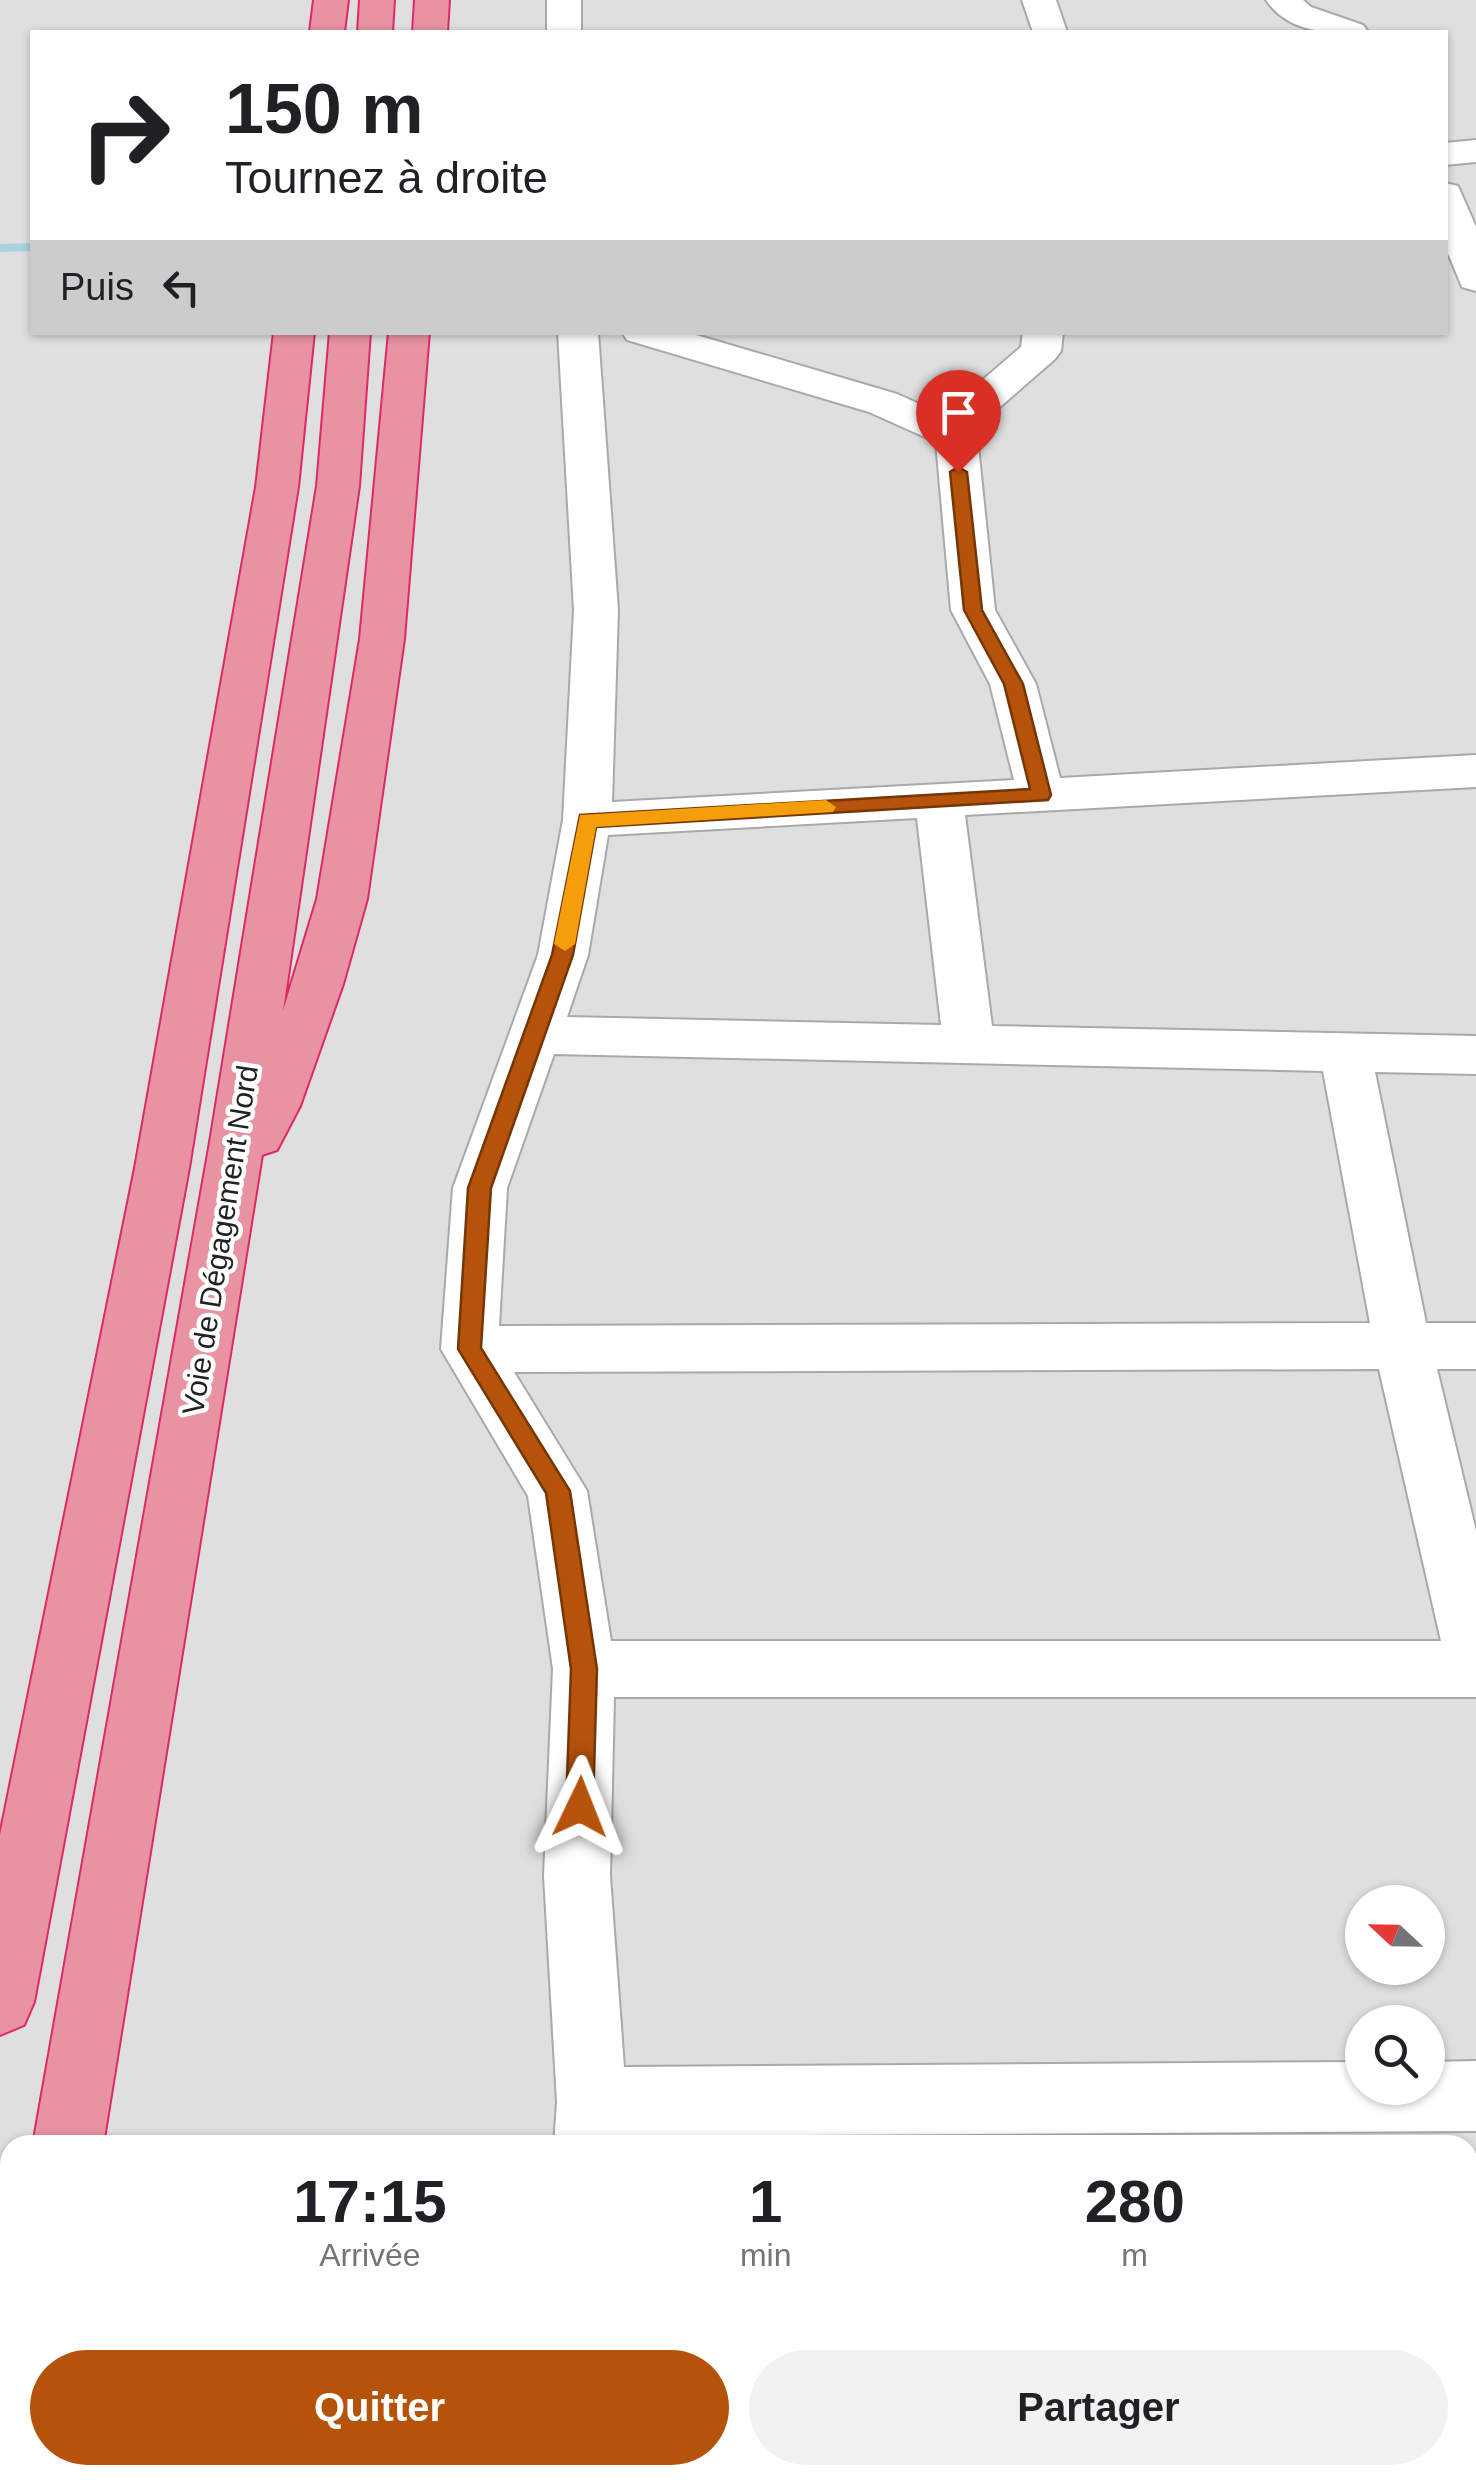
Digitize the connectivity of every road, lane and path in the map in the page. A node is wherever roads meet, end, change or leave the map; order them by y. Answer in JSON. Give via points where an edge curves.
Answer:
{"nodes":[{"id":1,"x":331,"y":0,"type":"edge"},
{"id":2,"x":377,"y":0,"type":"edge"},
{"id":3,"x":432,"y":0,"type":"edge"},
{"id":4,"x":564,"y":0,"type":"edge"},
{"id":5,"x":1040,"y":0,"type":"edge"},
{"id":6,"x":1283,"y":0,"type":"edge"},
{"id":7,"x":327,"y":30,"type":"edge"},
{"id":8,"x":375,"y":30,"type":"edge"},
{"id":9,"x":430,"y":30,"type":"edge"},
{"id":10,"x":564,"y":30,"type":"edge"},
{"id":11,"x":1049,"y":30,"type":"edge"},
{"id":12,"x":1345,"y":30,"type":"edge"},
{"id":13,"x":1476,"y":151,"type":"edge"},
{"id":14,"x":1448,"y":154,"type":"edge"},
{"id":15,"x":1448,"y":202,"type":"edge"},
{"id":16,"x":1476,"y":279,"type":"edge"},
{"id":17,"x":294,"y":335,"type":"edge"},
{"id":18,"x":350,"y":335,"type":"edge"},
{"id":19,"x":409,"y":335,"type":"edge"},
{"id":20,"x":578,"y":335,"type":"edge"},
{"id":21,"x":651,"y":335,"type":"edge"},
{"id":22,"x":1043,"y":335,"type":"edge"},
{"id":23,"x":956,"y":436,"type":"junction"},
{"id":24,"x":1476,"y":771,"type":"edge"},
{"id":25,"x":1041,"y":795,"type":"junction"},
{"id":26,"x":939,"y":801,"type":"junction"},
{"id":27,"x":587,"y":820,"type":"junction"},
{"id":28,"x":535,"y":1035,"type":"junction"},
{"id":29,"x":969,"y":1044,"type":"junction"},
{"id":30,"x":1345,"y":1052,"type":"junction"},
{"id":31,"x":1476,"y":1055,"type":"edge"},
{"id":32,"x":230,"y":1187,"type":"junction"},
{"id":33,"x":1476,"y":1346,"type":"edge"},
{"id":34,"x":1404,"y":1348,"type":"junction"},
{"id":35,"x":469,"y":1349,"type":"junction"},
{"id":36,"x":1476,"y":1658,"type":"edge"},
{"id":37,"x":584,"y":1669,"type":"junction"},
{"id":38,"x":1476,"y":1670,"type":"edge"},
{"id":39,"x":0,"y":2002,"type":"edge"},
{"id":40,"x":1476,"y":2096,"type":"edge"},
{"id":41,"x":1304,"y":2121,"type":"edge"},
{"id":42,"x":590,"y":2124,"type":"edge"},
{"id":43,"x":70,"y":2135,"type":"edge"}],
"edges":[{"from":1,"to":7,"type":"highway"},
{"from":2,"to":8,"type":"highway"},
{"from":3,"to":9,"type":"highway"},
{"from":4,"to":10,"type":"street"},
{"from":5,"to":11,"type":"street"},
{"from":6,"to":12,"type":"street","via":[[1298,14]]},
{"from":13,"to":14,"type":"street"},
{"from":15,"to":16,"type":"street"},
{"from":17,"to":39,"type":"highway","via":[[278,487],[165,1148]]},
{"from":18,"to":32,"type":"highway","name":"Voie de Dégagement Nord","via":[[338,486]]},
{"from":19,"to":32,"type":"highway","via":[[382,639],[342,898],[274,1106]]},
{"from":20,"to":27,"type":"street","via":[[596,610]]},
{"from":21,"to":23,"type":"street","via":[[883,403]]},
{"from":22,"to":23,"type":"street","via":[[1041,351],[978,404]]},
{"from":23,"to":25,"type":"street","via":[[973,610],[1014,684]]},
{"from":24,"to":25,"type":"street"},
{"from":25,"to":26,"type":"street"},
{"from":26,"to":27,"type":"street"},
{"from":26,"to":29,"type":"street"},
{"from":27,"to":28,"type":"street","via":[[563,955]]},
{"from":28,"to":29,"type":"street"},
{"from":28,"to":35,"type":"street","via":[[480,1188]]},
{"from":29,"to":30,"type":"street"},
{"from":30,"to":31,"type":"street"},
{"from":30,"to":34,"type":"street"},
{"from":32,"to":43,"type":"highway","name":"Voie de Dégagement Nord"},
{"from":33,"to":34,"type":"street"},
{"from":34,"to":35,"type":"street"},
{"from":34,"to":36,"type":"street"},
{"from":35,"to":37,"type":"street","via":[[558,1491]]},
{"from":37,"to":38,"type":"street"},
{"from":37,"to":42,"type":"street","via":[[578,1876]]},
{"from":40,"to":41,"type":"street"},
{"from":41,"to":42,"type":"street"}]}
